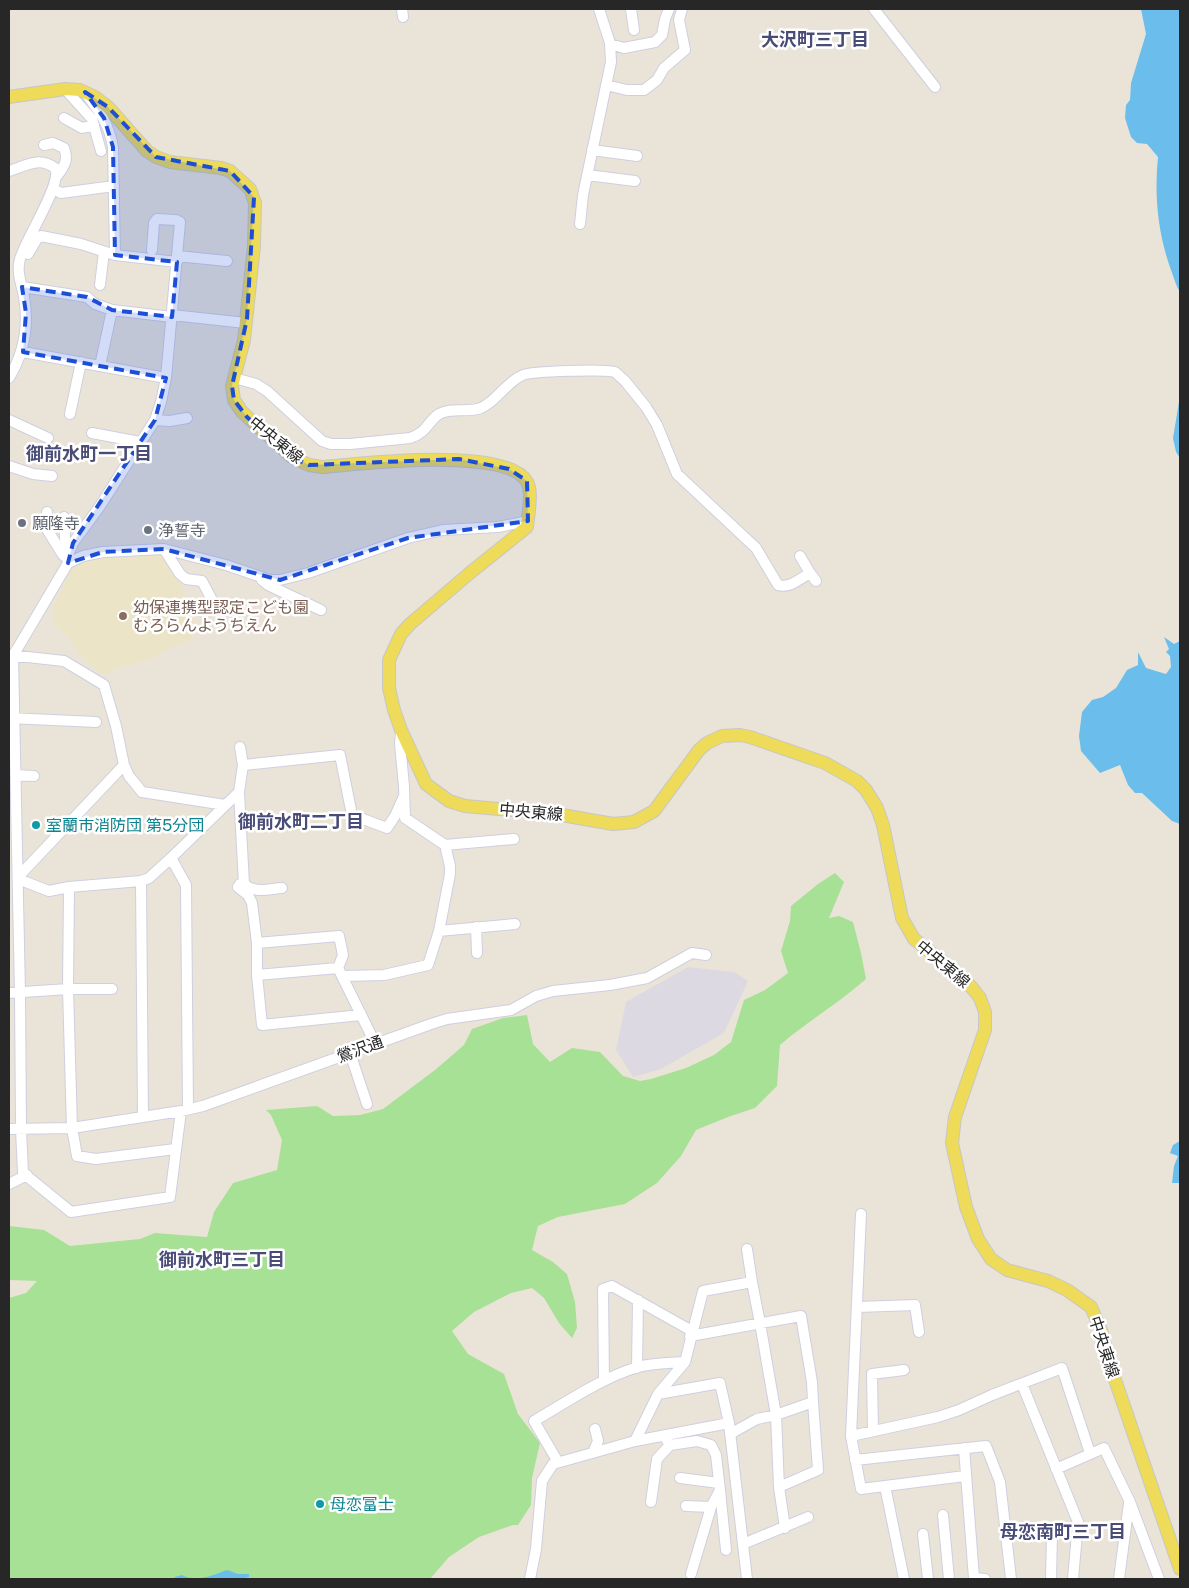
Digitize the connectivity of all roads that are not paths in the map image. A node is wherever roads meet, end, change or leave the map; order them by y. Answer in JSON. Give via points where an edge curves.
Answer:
{"nodes":[{"id":1,"x":599,"y":9,"type":"edge"},
{"id":2,"x":631,"y":9,"type":"edge"},
{"id":3,"x":669,"y":9,"type":"edge"},
{"id":4,"x":682,"y":9,"type":"edge"},
{"id":5,"x":874,"y":9,"type":"edge"},
{"id":6,"x":634,"y":30,"type":"dead end"},
{"id":7,"x":610,"y":44,"type":"junction"},
{"id":8,"x":606,"y":85,"type":"junction"},
{"id":9,"x":65,"y":89,"type":"junction"},
{"id":10,"x":84,"y":92,"type":"junction"},
{"id":11,"x":926,"y":94,"type":"dead end"},
{"id":12,"x":9,"y":97,"type":"edge"},
{"id":13,"x":64,"y":118,"type":"dead end"},
{"id":14,"x":94,"y":125,"type":"junction"},
{"id":15,"x":44,"y":145,"type":"dead end"},
{"id":16,"x":592,"y":150,"type":"junction"},
{"id":17,"x":101,"y":151,"type":"dead end"},
{"id":18,"x":637,"y":156,"type":"dead end"},
{"id":19,"x":9,"y":171,"type":"edge"},
{"id":20,"x":587,"y":174,"type":"junction"},
{"id":21,"x":57,"y":176,"type":"junction"},
{"id":22,"x":635,"y":181,"type":"dead end"},
{"id":23,"x":114,"y":186,"type":"junction"},
{"id":24,"x":53,"y":189,"type":"junction"},
{"id":25,"x":580,"y":224,"type":"dead end"},
{"id":26,"x":152,"y":250,"type":"dead end"},
{"id":27,"x":104,"y":252,"type":"junction"},
{"id":28,"x":115,"y":255,"type":"junction"},
{"id":29,"x":177,"y":259,"type":"junction"},
{"id":30,"x":228,"y":260,"type":"dead end"},
{"id":31,"x":18,"y":266,"type":"junction"},
{"id":32,"x":100,"y":285,"type":"dead end"},
{"id":33,"x":22,"y":287,"type":"junction"},
{"id":34,"x":112,"y":310,"type":"junction"},
{"id":35,"x":172,"y":316,"type":"junction"},
{"id":36,"x":246,"y":323,"type":"junction"},
{"id":37,"x":22,"y":352,"type":"junction"},
{"id":38,"x":81,"y":362,"type":"junction"},
{"id":39,"x":100,"y":366,"type":"junction"},
{"id":40,"x":9,"y":378,"type":"edge"},
{"id":41,"x":166,"y":378,"type":"junction"},
{"id":42,"x":234,"y":378,"type":"junction"},
{"id":43,"x":70,"y":414,"type":"dead end"},
{"id":44,"x":187,"y":418,"type":"dead end"},
{"id":45,"x":9,"y":420,"type":"edge"},
{"id":46,"x":155,"y":420,"type":"junction"},
{"id":47,"x":92,"y":433,"type":"dead end"},
{"id":48,"x":48,"y":438,"type":"dead end"},
{"id":49,"x":140,"y":442,"type":"junction"},
{"id":50,"x":9,"y":466,"type":"edge"},
{"id":51,"x":52,"y":476,"type":"dead end"},
{"id":52,"x":47,"y":512,"type":"dead end"},
{"id":53,"x":64,"y":517,"type":"dead end"},
{"id":54,"x":528,"y":521,"type":"junction"},
{"id":55,"x":70,"y":547,"type":"junction"},
{"id":56,"x":164,"y":549,"type":"junction"},
{"id":57,"x":800,"y":556,"type":"dead end"},
{"id":58,"x":67,"y":560,"type":"junction"},
{"id":59,"x":259,"y":576,"type":"junction"},
{"id":60,"x":211,"y":598,"type":"dead end"},
{"id":61,"x":321,"y":610,"type":"dead end"},
{"id":62,"x":11,"y":656,"type":"edge"},
{"id":63,"x":12,"y":718,"type":"edge"},
{"id":64,"x":96,"y":722,"type":"dead end"},
{"id":65,"x":401,"y":730,"type":"junction"},
{"id":66,"x":240,"y":747,"type":"dead end"},
{"id":67,"x":124,"y":765,"type":"junction"},
{"id":68,"x":243,"y":765,"type":"junction"},
{"id":69,"x":16,"y":775,"type":"junction"},
{"id":70,"x":34,"y":776,"type":"dead end"},
{"id":71,"x":239,"y":792,"type":"junction"},
{"id":72,"x":404,"y":796,"type":"junction"},
{"id":73,"x":13,"y":803,"type":"edge"},
{"id":74,"x":225,"y":805,"type":"junction"},
{"id":75,"x":514,"y":839,"type":"dead end"},
{"id":76,"x":445,"y":845,"type":"junction"},
{"id":77,"x":171,"y":858,"type":"junction"},
{"id":78,"x":13,"y":865,"type":"edge"},
{"id":79,"x":16,"y":880,"type":"edge"},
{"id":80,"x":141,"y":881,"type":"junction"},
{"id":81,"x":244,"y":884,"type":"junction"},
{"id":82,"x":70,"y":887,"type":"junction"},
{"id":83,"x":282,"y":888,"type":"dead end"},
{"id":84,"x":515,"y":924,"type":"dead end"},
{"id":85,"x":476,"y":928,"type":"junction"},
{"id":86,"x":439,"y":931,"type":"junction"},
{"id":87,"x":257,"y":942,"type":"junction"},
{"id":88,"x":477,"y":954,"type":"dead end"},
{"id":89,"x":706,"y":954,"type":"dead end"},
{"id":90,"x":340,"y":972,"type":"junction"},
{"id":91,"x":258,"y":975,"type":"junction"},
{"id":92,"x":68,"y":989,"type":"junction"},
{"id":93,"x":112,"y":989,"type":"dead end"},
{"id":94,"x":9,"y":993,"type":"edge"},
{"id":95,"x":20,"y":993,"type":"junction"},
{"id":96,"x":361,"y":1015,"type":"junction"},
{"id":97,"x":375,"y":1043,"type":"junction"},
{"id":98,"x":350,"y":1053,"type":"junction"},
{"id":99,"x":368,"y":1104,"type":"dead end"},
{"id":100,"x":185,"y":1110,"type":"junction"},
{"id":101,"x":143,"y":1117,"type":"junction"},
{"id":102,"x":72,"y":1128,"type":"junction"},
{"id":103,"x":9,"y":1129,"type":"edge"},
{"id":104,"x":21,"y":1129,"type":"junction"},
{"id":105,"x":175,"y":1149,"type":"junction"},
{"id":106,"x":27,"y":1175,"type":"junction"},
{"id":107,"x":9,"y":1184,"type":"edge"},
{"id":108,"x":861,"y":1214,"type":"dead end"},
{"id":109,"x":747,"y":1249,"type":"dead end"},
{"id":110,"x":752,"y":1282,"type":"junction"},
{"id":111,"x":638,"y":1300,"type":"junction"},
{"id":112,"x":857,"y":1307,"type":"junction"},
{"id":113,"x":760,"y":1323,"type":"junction"},
{"id":114,"x":919,"y":1332,"type":"dead end"},
{"id":115,"x":691,"y":1333,"type":"junction"},
{"id":116,"x":685,"y":1362,"type":"junction"},
{"id":117,"x":637,"y":1368,"type":"junction"},
{"id":118,"x":904,"y":1370,"type":"dead end"},
{"id":119,"x":604,"y":1381,"type":"junction"},
{"id":120,"x":1022,"y":1384,"type":"junction"},
{"id":121,"x":658,"y":1394,"type":"junction"},
{"id":122,"x":813,"y":1402,"type":"junction"},
{"id":123,"x":776,"y":1415,"type":"junction"},
{"id":124,"x":730,"y":1428,"type":"junction"},
{"id":125,"x":595,"y":1430,"type":"dead end"},
{"id":126,"x":873,"y":1431,"type":"junction"},
{"id":127,"x":664,"y":1436,"type":"junction"},
{"id":128,"x":851,"y":1436,"type":"junction"},
{"id":129,"x":635,"y":1442,"type":"junction"},
{"id":130,"x":670,"y":1445,"type":"junction"},
{"id":131,"x":964,"y":1448,"type":"junction"},
{"id":132,"x":593,"y":1453,"type":"junction"},
{"id":133,"x":1090,"y":1453,"type":"junction"},
{"id":134,"x":855,"y":1460,"type":"junction"},
{"id":135,"x":558,"y":1462,"type":"junction"},
{"id":136,"x":1056,"y":1469,"type":"junction"},
{"id":137,"x":966,"y":1476,"type":"junction"},
{"id":138,"x":680,"y":1478,"type":"dead end"},
{"id":139,"x":720,"y":1486,"type":"junction"},
{"id":140,"x":779,"y":1486,"type":"junction"},
{"id":141,"x":885,"y":1486,"type":"junction"},
{"id":142,"x":651,"y":1502,"type":"dead end"},
{"id":143,"x":1130,"y":1502,"type":"junction"},
{"id":144,"x":686,"y":1506,"type":"dead end"},
{"id":145,"x":710,"y":1507,"type":"junction"},
{"id":146,"x":943,"y":1514,"type":"dead end"},
{"id":147,"x":808,"y":1517,"type":"dead end"},
{"id":148,"x":785,"y":1528,"type":"junction"},
{"id":149,"x":924,"y":1534,"type":"dead end"},
{"id":150,"x":1052,"y":1535,"type":"dead end"},
{"id":151,"x":743,"y":1544,"type":"junction"},
{"id":152,"x":726,"y":1550,"type":"dead end"},
{"id":153,"x":1180,"y":1569,"type":"edge"},
{"id":154,"x":691,"y":1574,"type":"dead end"},
{"id":155,"x":530,"y":1579,"type":"edge"},
{"id":156,"x":747,"y":1579,"type":"edge"},
{"id":157,"x":904,"y":1579,"type":"edge"},
{"id":158,"x":928,"y":1579,"type":"edge"},
{"id":159,"x":949,"y":1579,"type":"edge"},
{"id":160,"x":985,"y":1579,"type":"edge"},
{"id":161,"x":1010,"y":1579,"type":"edge"},
{"id":162,"x":1051,"y":1579,"type":"edge"},
{"id":163,"x":1073,"y":1579,"type":"edge"},
{"id":164,"x":1119,"y":1579,"type":"edge"},
{"id":165,"x":1159,"y":1579,"type":"edge"}],
"edges":[{"from":1,"to":7,"type":"street"},
{"from":2,"to":6,"type":"street"},
{"from":3,"to":7,"type":"street","via":[[662,35],[654,42],[624,48]]},
{"from":4,"to":8,"type":"street","via":[[679,20],[685,50],[664,68],[658,80],[644,90]]},
{"from":5,"to":11,"type":"street","via":[[938,85]]},
{"from":7,"to":8,"type":"street","via":[[611,62]]},
{"from":8,"to":16,"type":"street"},
{"from":9,"to":10,"type":"main road","name":"中央東線"},
{"from":9,"to":12,"type":"main road","name":"中央東線"},
{"from":9,"to":14,"type":"street"},
{"from":10,"to":23,"type":"street","via":[[110,130]]},
{"from":10,"to":36,"type":"main road","name":"中央東線","via":[[108,107],[156,157],[230,171],[250,190],[256,209]]},
{"from":13,"to":14,"type":"street","via":[[82,128]]},
{"from":14,"to":17,"type":"street"},
{"from":15,"to":21,"type":"street","via":[[54,143],[67,153],[65,166]]},
{"from":16,"to":18,"type":"street"},
{"from":16,"to":20,"type":"street"},
{"from":19,"to":21,"type":"street","via":[[43,162],[55,168]]},
{"from":20,"to":22,"type":"street"},
{"from":20,"to":25,"type":"street"},
{"from":21,"to":24,"type":"street"},
{"from":23,"to":24,"type":"street","via":[[61,193]]},
{"from":23,"to":28,"type":"street"},
{"from":24,"to":31,"type":"street"},
{"from":26,"to":29,"type":"street","via":[[154,223],[157,220],[176,220],[180,222]]},
{"from":27,"to":28,"type":"street"},
{"from":27,"to":31,"type":"street","via":[[41,236]]},
{"from":27,"to":32,"type":"street"},
{"from":28,"to":29,"type":"street"},
{"from":29,"to":30,"type":"street"},
{"from":29,"to":35,"type":"street"},
{"from":31,"to":33,"type":"street"},
{"from":33,"to":34,"type":"street","via":[[87,297],[95,304]]},
{"from":33,"to":37,"type":"street","via":[[26,313]]},
{"from":34,"to":35,"type":"street"},
{"from":34,"to":39,"type":"street"},
{"from":35,"to":36,"type":"street"},
{"from":35,"to":41,"type":"street"},
{"from":36,"to":42,"type":"main road","name":"中央東線"},
{"from":37,"to":38,"type":"street"},
{"from":37,"to":40,"type":"street"},
{"from":38,"to":39,"type":"street"},
{"from":38,"to":43,"type":"street"},
{"from":39,"to":41,"type":"street"},
{"from":41,"to":46,"type":"street"},
{"from":42,"to":54,"type":"main road","name":"中央東線","via":[[234,400],[242,412],[301,462],[322,467],[459,459],[493,464],[515,472],[527,481],[530,496]]},
{"from":42,"to":57,"type":"street","via":[[267,391],[322,441],[338,445],[420,435],[438,415],[488,404],[524,375],[610,370],[646,407],[677,474],[756,548],[778,585],[813,577]]},
{"from":44,"to":46,"type":"street"},
{"from":45,"to":48,"type":"street"},
{"from":46,"to":49,"type":"street"},
{"from":47,"to":49,"type":"street"},
{"from":49,"to":55,"type":"street"},
{"from":50,"to":51,"type":"street"},
{"from":52,"to":58,"type":"street","via":[[48,531]]},
{"from":53,"to":55,"type":"street","via":[[65,539]]},
{"from":54,"to":59,"type":"street","via":[[498,527],[443,530],[408,538],[292,578],[270,580]]},
{"from":54,"to":65,"type":"main road","name":"中央東線","via":[[526,529],[456,584],[401,634],[388,660],[389,688]]},
{"from":55,"to":58,"type":"street"},
{"from":56,"to":58,"type":"street","via":[[103,552]]},
{"from":56,"to":59,"type":"street"},
{"from":56,"to":60,"type":"street","via":[[180,574],[186,579],[202,581]]},
{"from":58,"to":62,"type":"street"},
{"from":59,"to":61,"type":"street","via":[[268,585]]},
{"from":62,"to":63,"type":"street"},
{"from":62,"to":67,"type":"street","via":[[64,662],[104,686]]},
{"from":63,"to":64,"type":"street"},
{"from":63,"to":69,"type":"street"},
{"from":65,"to":72,"type":"street"},
{"from":65,"to":153,"type":"main road","name":"中央東線","via":[[426,784],[449,801],[464,806],[556,814],[613,824],[634,822],[654,812],[699,750],[716,738],[729,735],[750,737],[825,763],[857,781],[866,790],[883,825],[900,912],[907,930],[963,978],[980,998],[985,1012],[985,1030],[955,1117],[952,1142],[966,1207],[978,1239],[991,1259],[1007,1270],[1048,1281],[1091,1307]]},
{"from":66,"to":68,"type":"street"},
{"from":67,"to":74,"type":"street","via":[[142,792]]},
{"from":67,"to":79,"type":"street"},
{"from":68,"to":71,"type":"street"},
{"from":68,"to":72,"type":"street","via":[[340,755],[352,815],[386,828]]},
{"from":69,"to":70,"type":"street"},
{"from":69,"to":73,"type":"street"},
{"from":71,"to":74,"type":"street"},
{"from":71,"to":81,"type":"street"},
{"from":72,"to":76,"type":"street","via":[[405,818]]},
{"from":73,"to":78,"type":"street"},
{"from":74,"to":77,"type":"street"},
{"from":75,"to":76,"type":"street"},
{"from":76,"to":86,"type":"street","via":[[450,874]]},
{"from":77,"to":80,"type":"street"},
{"from":77,"to":100,"type":"street","via":[[186,885]]},
{"from":78,"to":79,"type":"street"},
{"from":79,"to":82,"type":"street","via":[[49,891]]},
{"from":79,"to":95,"type":"street"},
{"from":80,"to":82,"type":"street"},
{"from":80,"to":101,"type":"street"},
{"from":81,"to":83,"type":"street","via":[[256,890]]},
{"from":81,"to":87,"type":"street","via":[[238,887],[252,903]]},
{"from":82,"to":92,"type":"street"},
{"from":84,"to":85,"type":"street"},
{"from":85,"to":86,"type":"street"},
{"from":85,"to":88,"type":"street"},
{"from":86,"to":90,"type":"street","via":[[428,965],[384,975]]},
{"from":87,"to":90,"type":"street","via":[[339,936],[343,955]]},
{"from":87,"to":91,"type":"street"},
{"from":89,"to":97,"type":"street","name":"鶯沢通","via":[[692,953],[647,978],[553,991],[511,1010],[447,1019]]},
{"from":90,"to":91,"type":"street"},
{"from":90,"to":96,"type":"street"},
{"from":91,"to":96,"type":"street","via":[[262,1025]]},
{"from":92,"to":93,"type":"street"},
{"from":92,"to":95,"type":"street"},
{"from":92,"to":102,"type":"street"},
{"from":94,"to":95,"type":"street"},
{"from":95,"to":104,"type":"street"},
{"from":96,"to":97,"type":"street"},
{"from":97,"to":98,"type":"street","name":"鶯沢通"},
{"from":98,"to":99,"type":"street"},
{"from":98,"to":100,"type":"street","name":"鶯沢通"},
{"from":100,"to":101,"type":"street","name":"鶯沢通"},
{"from":100,"to":105,"type":"street"},
{"from":101,"to":102,"type":"street","name":"鶯沢通"},
{"from":102,"to":104,"type":"street","name":"鶯沢通"},
{"from":102,"to":105,"type":"street","via":[[76,1156],[96,1159]]},
{"from":103,"to":104,"type":"street","name":"鶯沢通"},
{"from":104,"to":106,"type":"street","via":[[23,1173]]},
{"from":105,"to":106,"type":"street","via":[[170,1197],[71,1212]]},
{"from":106,"to":107,"type":"street"},
{"from":108,"to":112,"type":"street"},
{"from":109,"to":110,"type":"street"},
{"from":110,"to":113,"type":"street"},
{"from":110,"to":115,"type":"street","via":[[703,1291]]},
{"from":111,"to":115,"type":"street"},
{"from":111,"to":117,"type":"street"},
{"from":111,"to":119,"type":"street","via":[[612,1286],[603,1289]]},
{"from":112,"to":114,"type":"street","via":[[915,1305]]},
{"from":112,"to":128,"type":"street"},
{"from":113,"to":115,"type":"street"},
{"from":113,"to":122,"type":"street","via":[[801,1316]]},
{"from":113,"to":123,"type":"street"},
{"from":115,"to":116,"type":"street"},
{"from":116,"to":117,"type":"street"},
{"from":116,"to":121,"type":"street"},
{"from":117,"to":119,"type":"street"},
{"from":118,"to":126,"type":"street","via":[[872,1374]]},
{"from":119,"to":135,"type":"street","via":[[534,1421]]},
{"from":120,"to":126,"type":"street","via":[[938,1417]]},
{"from":120,"to":133,"type":"street","via":[[1062,1368]]},
{"from":120,"to":136,"type":"street"},
{"from":121,"to":124,"type":"street","via":[[720,1383]]},
{"from":121,"to":129,"type":"street"},
{"from":122,"to":123,"type":"street"},
{"from":122,"to":140,"type":"street","via":[[818,1470]]},
{"from":123,"to":124,"type":"street"},
{"from":123,"to":140,"type":"street"},
{"from":124,"to":127,"type":"street"},
{"from":124,"to":151,"type":"street"},
{"from":125,"to":132,"type":"street","via":[[598,1441]]},
{"from":126,"to":128,"type":"street"},
{"from":127,"to":129,"type":"street"},
{"from":127,"to":130,"type":"street"},
{"from":128,"to":134,"type":"street"},
{"from":129,"to":132,"type":"street"},
{"from":130,"to":139,"type":"street","via":[[697,1440],[711,1445],[716,1456]]},
{"from":130,"to":142,"type":"street","via":[[657,1459]]},
{"from":131,"to":134,"type":"street"},
{"from":131,"to":137,"type":"street"},
{"from":131,"to":161,"type":"street","via":[[986,1446],[1000,1482]]},
{"from":132,"to":135,"type":"street"},
{"from":133,"to":136,"type":"street"},
{"from":133,"to":143,"type":"street","via":[[1104,1448]]},
{"from":134,"to":141,"type":"street","via":[[860,1489]]},
{"from":135,"to":155,"type":"street","via":[[542,1480]]},
{"from":136,"to":163,"type":"street","via":[[1078,1522]]},
{"from":137,"to":141,"type":"street"},
{"from":137,"to":160,"type":"street","via":[[974,1578]]},
{"from":138,"to":139,"type":"street"},
{"from":139,"to":145,"type":"street"},
{"from":139,"to":152,"type":"street"},
{"from":140,"to":148,"type":"street"},
{"from":141,"to":157,"type":"street"},
{"from":143,"to":164,"type":"street"},
{"from":143,"to":165,"type":"street"},
{"from":144,"to":145,"type":"street"},
{"from":145,"to":154,"type":"street"},
{"from":146,"to":159,"type":"street"},
{"from":147,"to":148,"type":"street"},
{"from":148,"to":151,"type":"street"},
{"from":149,"to":158,"type":"street"},
{"from":150,"to":162,"type":"street"},
{"from":151,"to":156,"type":"street"}]}
